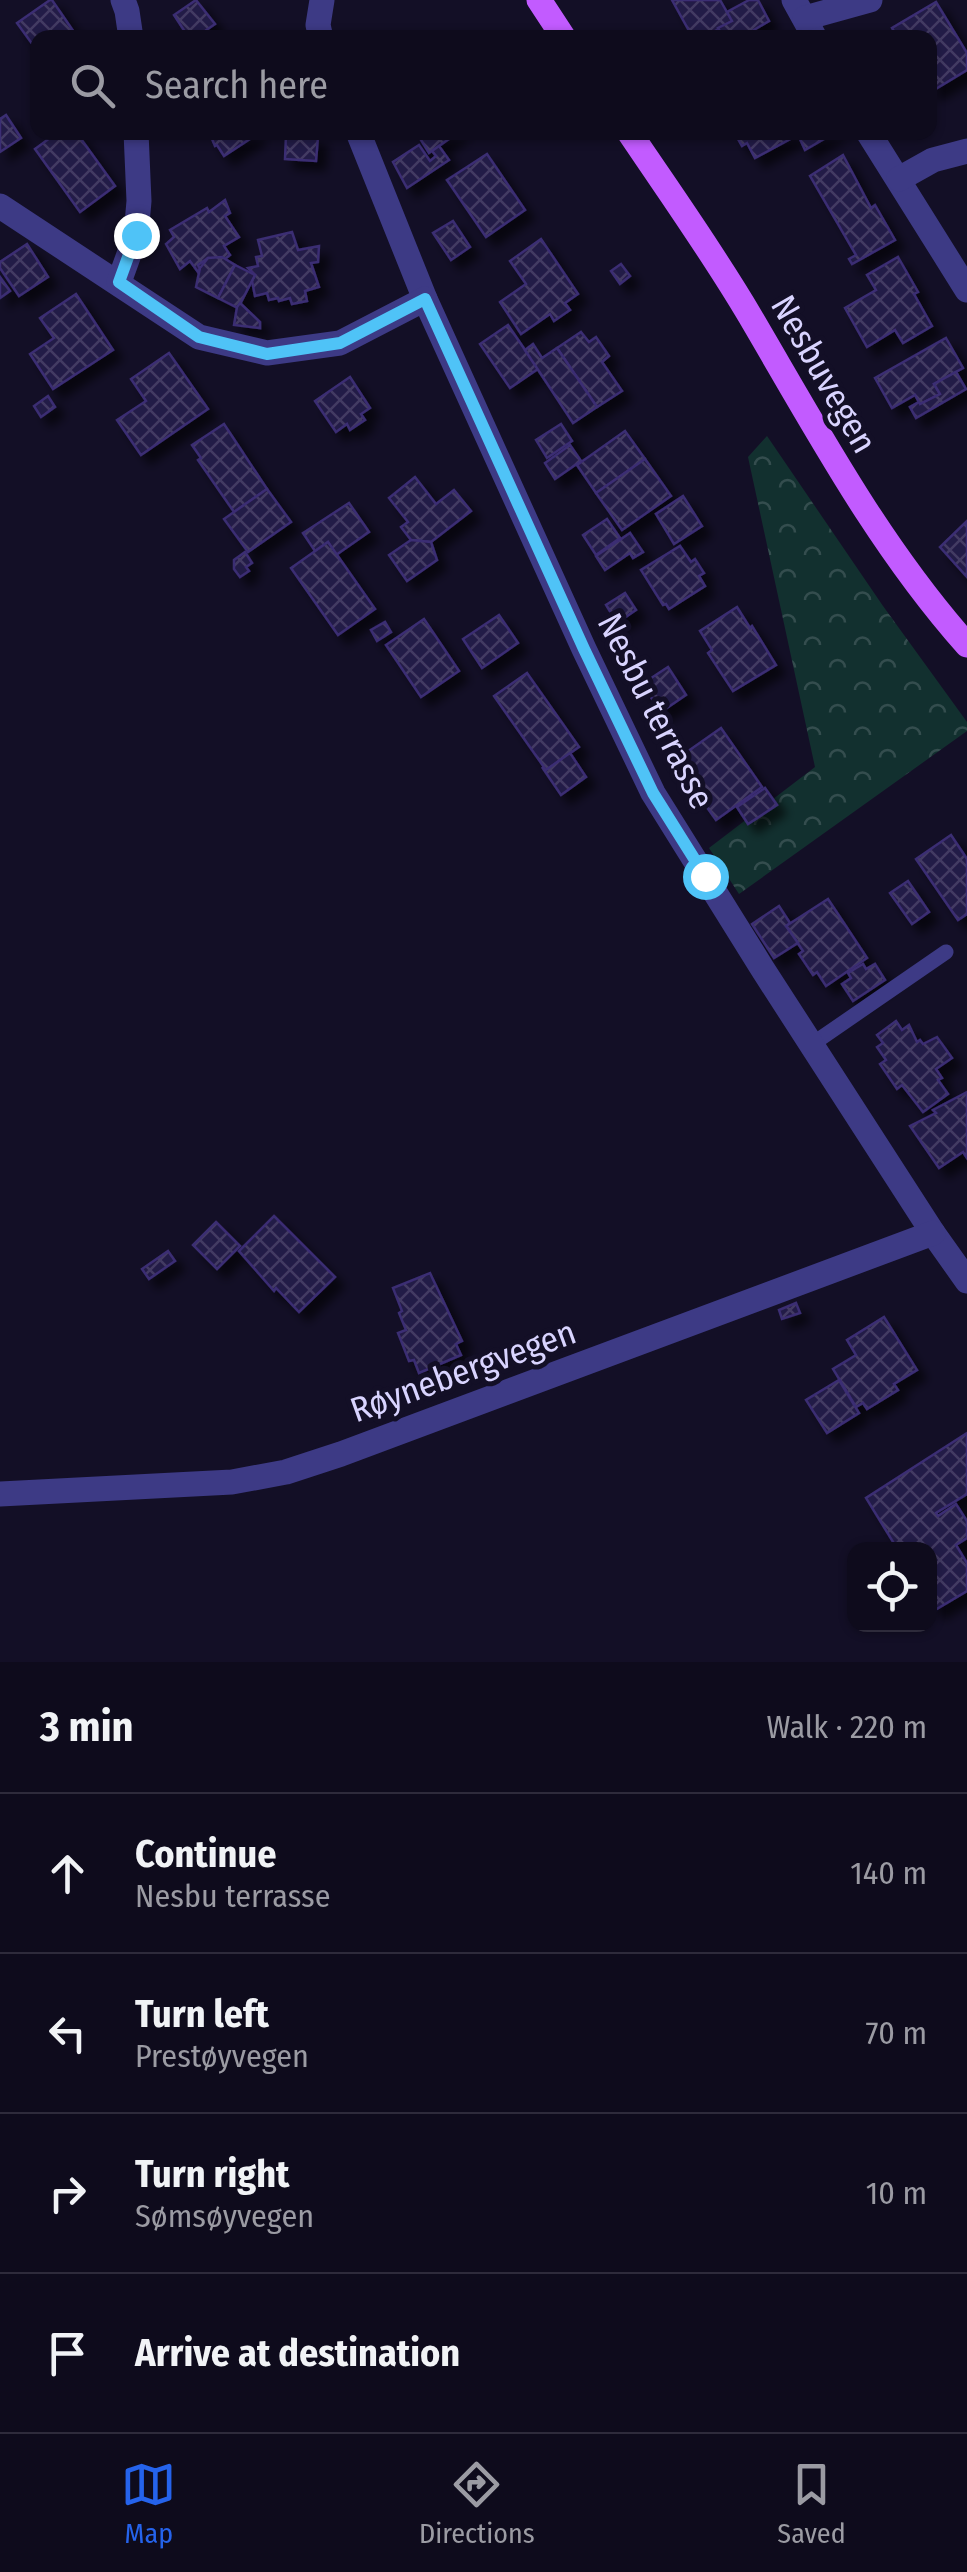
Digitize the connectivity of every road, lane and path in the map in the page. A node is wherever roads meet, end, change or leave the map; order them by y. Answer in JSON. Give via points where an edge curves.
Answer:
{"nodes":[{"id":1,"x":123,"y":0,"type":"edge"},
{"id":2,"x":322,"y":0,"type":"edge"},
{"id":3,"x":539,"y":0,"type":"edge"},
{"id":4,"x":870,"y":0,"type":"edge"},
{"id":5,"x":805,"y":19,"type":"edge"},
{"id":6,"x":129,"y":30,"type":"edge"},
{"id":7,"x":319,"y":30,"type":"edge"},
{"id":8,"x":559,"y":30,"type":"edge"},
{"id":9,"x":136,"y":140,"type":"edge"},
{"id":10,"x":361,"y":140,"type":"edge"},
{"id":11,"x":633,"y":140,"type":"edge"},
{"id":12,"x":873,"y":140,"type":"edge"},
{"id":13,"x":967,"y":152,"type":"edge"},
{"id":14,"x":899,"y":179,"type":"junction"},
{"id":15,"x":0,"y":206,"type":"edge"},
{"id":16,"x":119,"y":282,"type":"junction"},
{"id":17,"x":967,"y":290,"type":"edge"},
{"id":18,"x":425,"y":299,"type":"junction"},
{"id":19,"x":967,"y":646,"type":"edge"},
{"id":20,"x":946,"y":952,"type":"dead end"},
{"id":21,"x":811,"y":1044,"type":"junction"},
{"id":22,"x":934,"y":1234,"type":"junction"},
{"id":23,"x":967,"y":1281,"type":"edge"},
{"id":24,"x":0,"y":1494,"type":"edge"}],
"edges":[{"from":1,"to":6,"type":"street"},
{"from":2,"to":7,"type":"street"},
{"from":3,"to":8,"type":"main road"},
{"from":4,"to":5,"type":"street"},
{"from":9,"to":16,"type":"street","via":[[136,235]]},
{"from":10,"to":18,"type":"street","name":"Nesbu terrasse"},
{"from":11,"to":19,"type":"main road","name":"Nesbuvegen","via":[[748,312],[861,504]]},
{"from":12,"to":14,"type":"street"},
{"from":13,"to":14,"type":"street","via":[[933,160]]},
{"from":14,"to":17,"type":"street"},
{"from":15,"to":16,"type":"street"},
{"from":16,"to":18,"type":"street","via":[[199,337],[267,354],[340,343]]},
{"from":18,"to":21,"type":"street","name":"Nesbu terrasse","via":[[653,793]]},
{"from":20,"to":21,"type":"lane"},
{"from":21,"to":22,"type":"street","name":"Nesbu terrasse"},
{"from":22,"to":23,"type":"street","name":"Nesbu terrasse"},
{"from":22,"to":24,"type":"street","name":"Røynebergvegen","via":[[286,1472],[232,1482]]}]}
